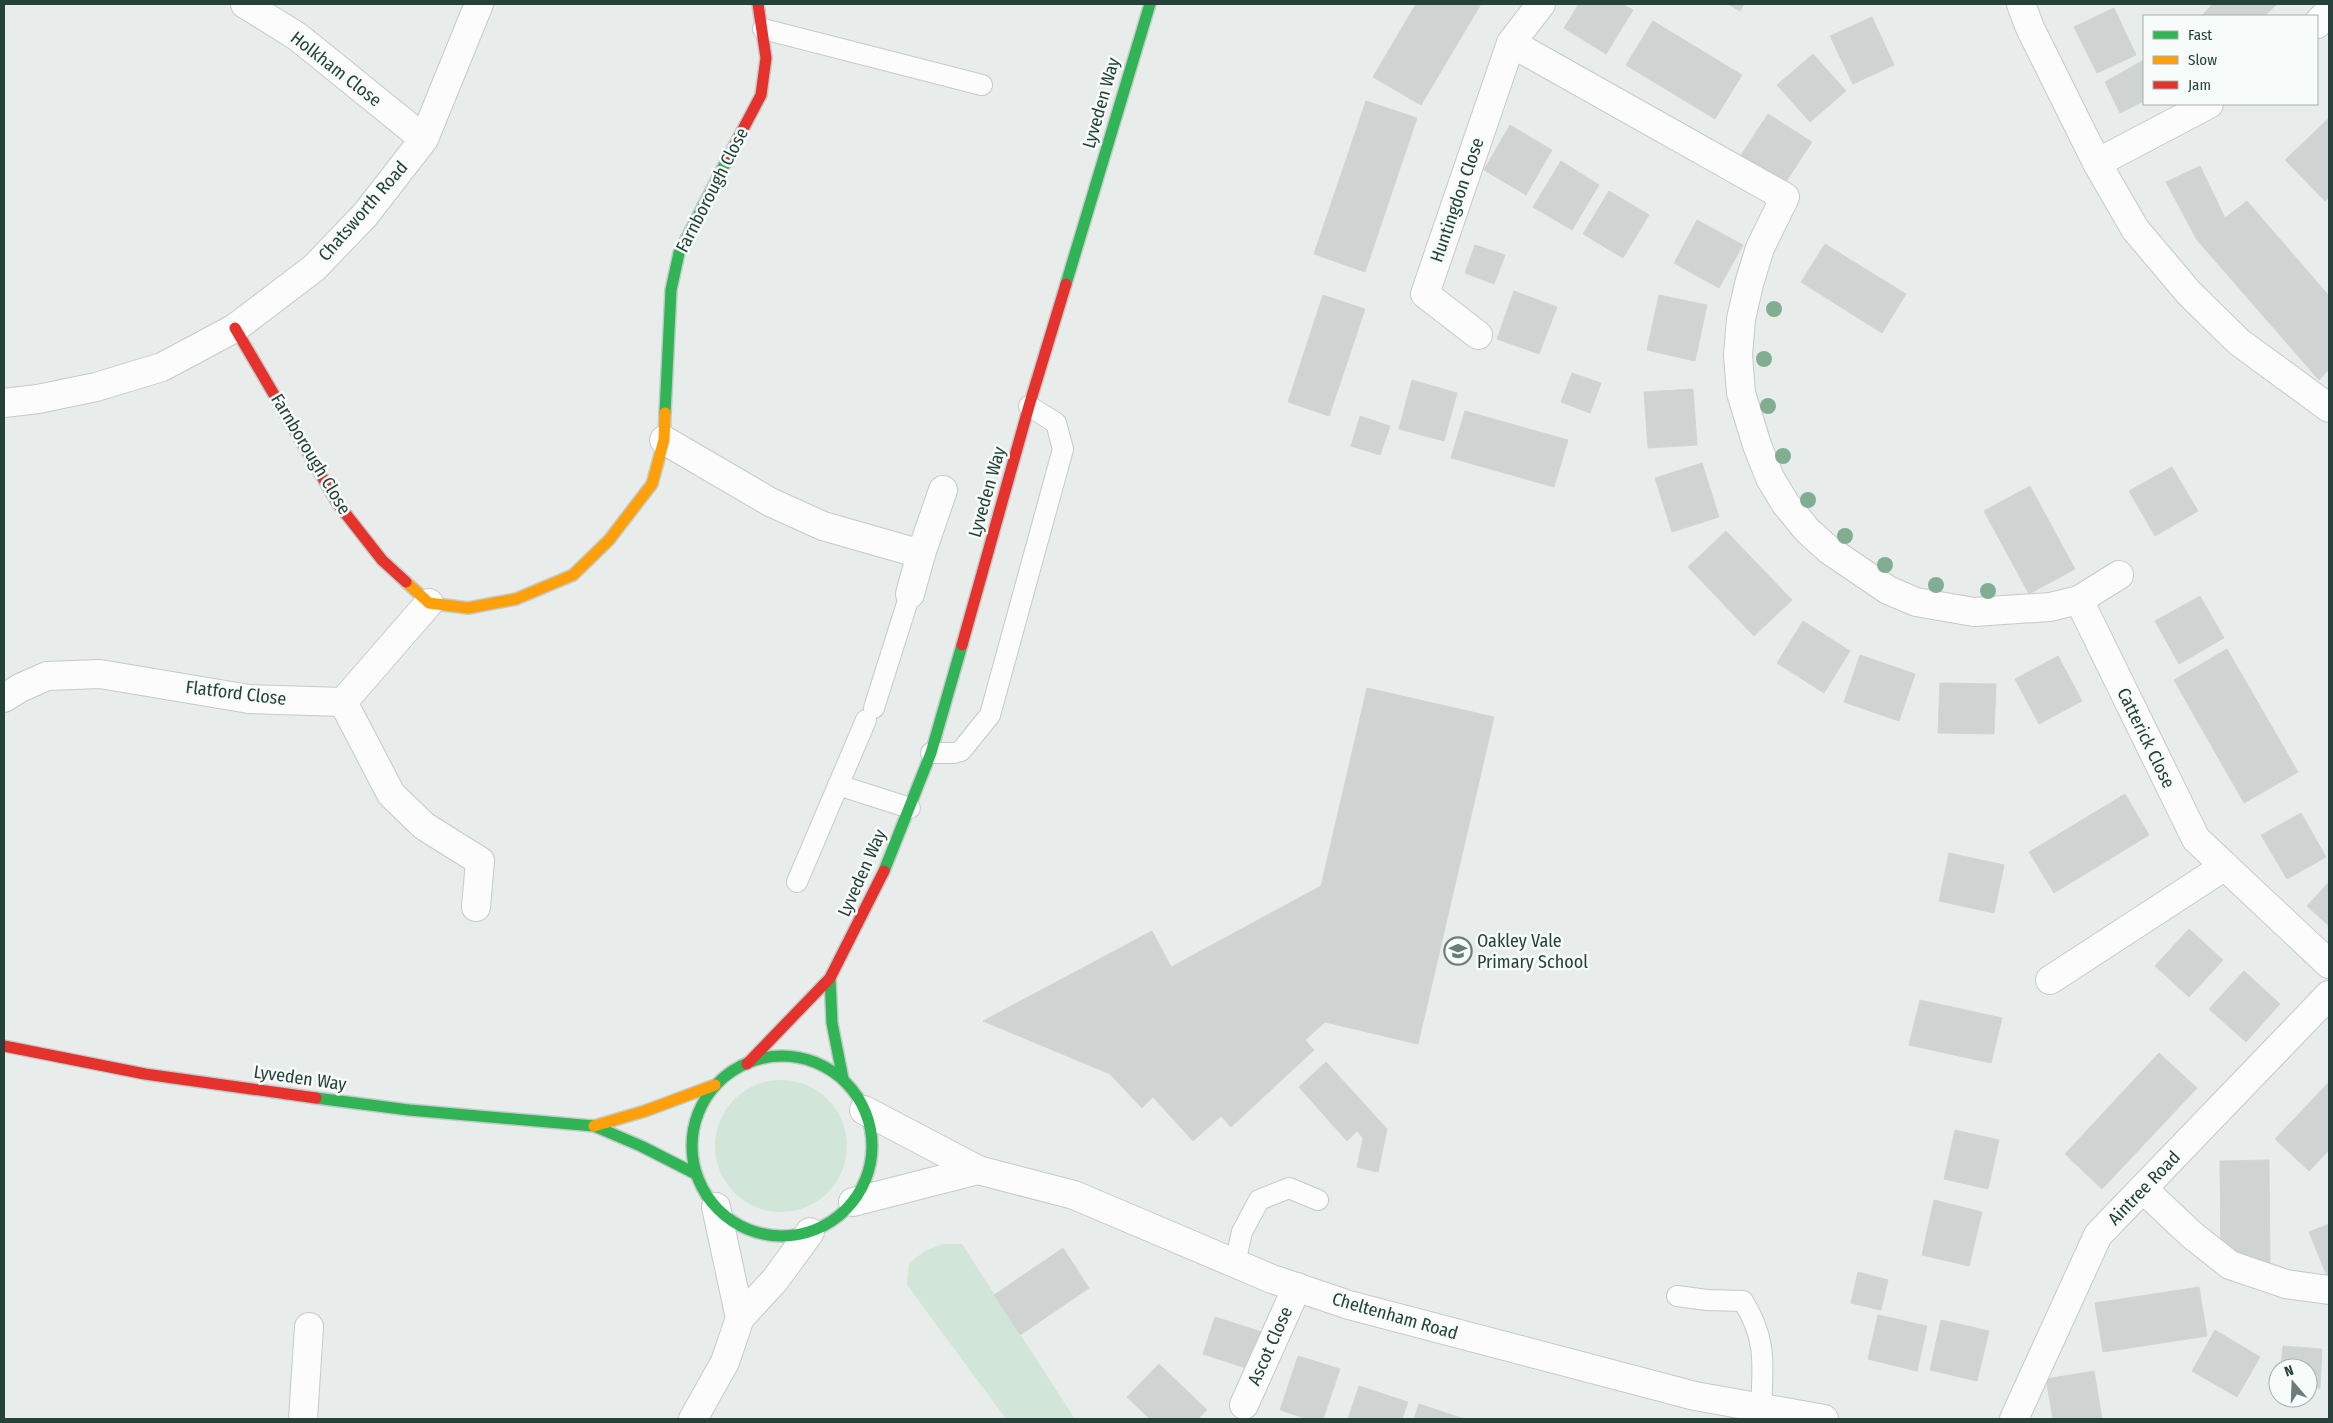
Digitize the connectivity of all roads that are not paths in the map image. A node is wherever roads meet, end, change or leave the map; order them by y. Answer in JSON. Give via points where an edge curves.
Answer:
{"nodes":[{"id":1,"x":245,"y":4,"type":"edge"},
{"id":2,"x":479,"y":4,"type":"edge"},
{"id":3,"x":758,"y":4,"type":"edge"},
{"id":4,"x":1150,"y":4,"type":"edge"},
{"id":5,"x":1541,"y":4,"type":"edge"},
{"id":6,"x":2020,"y":4,"type":"edge"},
{"id":7,"x":2329,"y":11,"type":"edge"},
{"id":8,"x":2318,"y":23,"type":"edge"},
{"id":9,"x":763,"y":29,"type":"junction"},
{"id":10,"x":1511,"y":43,"type":"junction"},
{"id":11,"x":982,"y":85,"type":"dead end"},
{"id":12,"x":2208,"y":105,"type":"edge"},
{"id":13,"x":424,"y":138,"type":"junction"},
{"id":14,"x":2097,"y":163,"type":"junction"},
{"id":15,"x":236,"y":328,"type":"junction"},
{"id":16,"x":1478,"y":336,"type":"dead end"},
{"id":17,"x":4,"y":403,"type":"edge"},
{"id":18,"x":2328,"y":404,"type":"edge"},
{"id":19,"x":1030,"y":406,"type":"junction"},
{"id":20,"x":664,"y":440,"type":"junction"},
{"id":21,"x":943,"y":490,"type":"dead end"},
{"id":22,"x":921,"y":554,"type":"junction"},
{"id":23,"x":2119,"y":575,"type":"dead end"},
{"id":24,"x":910,"y":594,"type":"joint"},
{"id":25,"x":2079,"y":600,"type":"junction"},
{"id":26,"x":429,"y":603,"type":"junction"},
{"id":27,"x":4,"y":698,"type":"edge"},
{"id":28,"x":343,"y":702,"type":"junction"},
{"id":29,"x":931,"y":754,"type":"junction"},
{"id":30,"x":838,"y":785,"type":"junction"},
{"id":31,"x":910,"y":808,"type":"junction"},
{"id":32,"x":2225,"y":866,"type":"junction"},
{"id":33,"x":797,"y":882,"type":"dead end"},
{"id":34,"x":476,"y":907,"type":"dead end"},
{"id":35,"x":2329,"y":964,"type":"edge"},
{"id":36,"x":830,"y":978,"type":"junction"},
{"id":37,"x":2050,"y":980,"type":"dead end"},
{"id":38,"x":2329,"y":994,"type":"edge"},
{"id":39,"x":4,"y":1046,"type":"edge"},
{"id":40,"x":747,"y":1064,"type":"junction"},
{"id":41,"x":843,"y":1079,"type":"junction"},
{"id":42,"x":715,"y":1085,"type":"junction"},
{"id":43,"x":864,"y":1110,"type":"junction"},
{"id":44,"x":594,"y":1126,"type":"junction"},
{"id":45,"x":978,"y":1170,"type":"junction"},
{"id":46,"x":696,"y":1174,"type":"junction"},
{"id":47,"x":2143,"y":1189,"type":"junction"},
{"id":48,"x":1318,"y":1200,"type":"dead end"},
{"id":49,"x":853,"y":1202,"type":"junction"},
{"id":50,"x":716,"y":1207,"type":"junction"},
{"id":51,"x":810,"y":1232,"type":"junction"},
{"id":52,"x":1236,"y":1263,"type":"junction"},
{"id":53,"x":1296,"y":1287,"type":"junction"},
{"id":54,"x":2329,"y":1290,"type":"edge"},
{"id":55,"x":1677,"y":1296,"type":"dead end"},
{"id":56,"x":740,"y":1318,"type":"junction"},
{"id":57,"x":309,"y":1327,"type":"dead end"},
{"id":58,"x":1244,"y":1405,"type":"dead end"},
{"id":59,"x":1693,"y":1408,"type":"edge"},
{"id":60,"x":1761,"y":1408,"type":"junction"},
{"id":61,"x":303,"y":1419,"type":"edge"},
{"id":62,"x":693,"y":1419,"type":"edge"},
{"id":63,"x":1824,"y":1419,"type":"edge"},
{"id":64,"x":2014,"y":1419,"type":"edge"}],
"edges":[{"from":1,"to":13,"type":"street","name":"Holkham Close","via":[[298,37]]},
{"from":2,"to":13,"type":"street","name":"Chatsworth Road"},
{"from":3,"to":9,"type":"street","name":"Farnborough Close"},
{"from":4,"to":19,"type":"street","name":"Lyveden Way"},
{"from":5,"to":10,"type":"street","name":"Huntingdon Close"},
{"from":6,"to":14,"type":"street"},
{"from":7,"to":8,"type":"street"},
{"from":9,"to":11,"type":"lane"},
{"from":9,"to":20,"type":"street","name":"Farnborough Close","via":[[766,58],[760,95],[679,253],[671,290]]},
{"from":10,"to":16,"type":"street","name":"Huntingdon Close","via":[[1424,294]]},
{"from":10,"to":25,"type":"street","via":[[1785,197],[1760,248],[1751,278],[1741,319],[1738,354],[1741,393],[1770,478],[1807,530],[1829,550],[1888,590],[1916,602],[1974,612],[2050,608]]},
{"from":12,"to":14,"type":"street"},
{"from":13,"to":15,"type":"street","name":"Chatsworth Road","via":[[365,215],[314,268]]},
{"from":14,"to":18,"type":"street","via":[[2135,229],[2189,292],[2239,342]]},
{"from":15,"to":17,"type":"street","name":"Chatsworth Road","via":[[162,367],[96,387]]},
{"from":15,"to":26,"type":"street","name":"Farnborough Close","via":[[338,504],[382,560]]},
{"from":19,"to":29,"type":"street","name":"Lyveden Way"},
{"from":19,"to":29,"type":"lane","via":[[1056,423],[1063,449],[990,715],[961,751]]},
{"from":20,"to":22,"type":"street","via":[[770,502],[814,522]]},
{"from":20,"to":26,"type":"street","name":"Farnborough Close","via":[[652,484],[609,540],[573,575],[516,599],[468,608]]},
{"from":21,"to":22,"type":"street"},
{"from":22,"to":24,"type":"street"},
{"from":23,"to":25,"type":"street"},
{"from":24,"to":30,"type":"lane","via":[[870,714]]},
{"from":25,"to":32,"type":"street","name":"Catterick Close","via":[[2196,839]]},
{"from":26,"to":28,"type":"street"},
{"from":27,"to":28,"type":"street","name":"Flatford Close","via":[[47,676],[100,674],[249,699]]},
{"from":28,"to":34,"type":"street","via":[[391,794],[424,826],[480,861]]},
{"from":29,"to":31,"type":"street","name":"Lyveden Way"},
{"from":30,"to":31,"type":"lane"},
{"from":30,"to":33,"type":"lane"},
{"from":31,"to":36,"type":"street","name":"Lyveden Way","via":[[877,887]]},
{"from":32,"to":35,"type":"street","name":"Catterick Close"},
{"from":32,"to":37,"type":"street"},
{"from":36,"to":40,"type":"street","name":"Lyveden Way"},
{"from":36,"to":41,"type":"street","name":"Lyveden Way","via":[[832,1023]]},
{"from":38,"to":47,"type":"street","name":"Aintree Road"},
{"from":39,"to":44,"type":"street","name":"Lyveden Way","via":[[145,1074],[281,1094],[409,1110]]},
{"from":40,"to":41,"type":"street","via":[[778,1056],[802,1057]]},
{"from":40,"to":42,"type":"street","via":[[733,1070]]},
{"from":41,"to":43,"type":"street"},
{"from":42,"to":44,"type":"street","name":"Lyveden Way"},
{"from":42,"to":46,"type":"street","via":[[701,1104],[693,1127],[691,1151]]},
{"from":43,"to":45,"type":"street","name":"Cheltenham Road"},
{"from":43,"to":49,"type":"street","via":[[873,1142],[871,1165]]},
{"from":44,"to":46,"type":"street","name":"Lyveden Way"},
{"from":45,"to":49,"type":"street","name":"Cheltenham Road"},
{"from":45,"to":52,"type":"street","name":"Cheltenham Road","via":[[1074,1195]]},
{"from":46,"to":50,"type":"street"},
{"from":47,"to":54,"type":"street","via":[[2230,1265],[2286,1284]]},
{"from":47,"to":64,"type":"street","name":"Aintree Road","via":[[2098,1235]]},
{"from":48,"to":52,"type":"lane","via":[[1289,1188],[1259,1200],[1242,1232]]},
{"from":49,"to":51,"type":"street","via":[[831,1222]]},
{"from":50,"to":51,"type":"street","via":[[741,1227],[763,1235],[786,1237]]},
{"from":50,"to":56,"type":"street"},
{"from":51,"to":56,"type":"street","via":[[775,1280]]},
{"from":52,"to":53,"type":"street","name":"Cheltenham Road"},
{"from":53,"to":58,"type":"street","name":"Ascot Close"},
{"from":53,"to":59,"type":"street","name":"Cheltenham Road"},
{"from":55,"to":60,"type":"lane","via":[[1743,1300],[1755,1319],[1763,1352]]},
{"from":56,"to":62,"type":"street","via":[[724,1362]]},
{"from":57,"to":61,"type":"street"},
{"from":59,"to":60,"type":"street","name":"Cheltenham Road"},
{"from":60,"to":63,"type":"street","name":"Cheltenham Road"}]}
